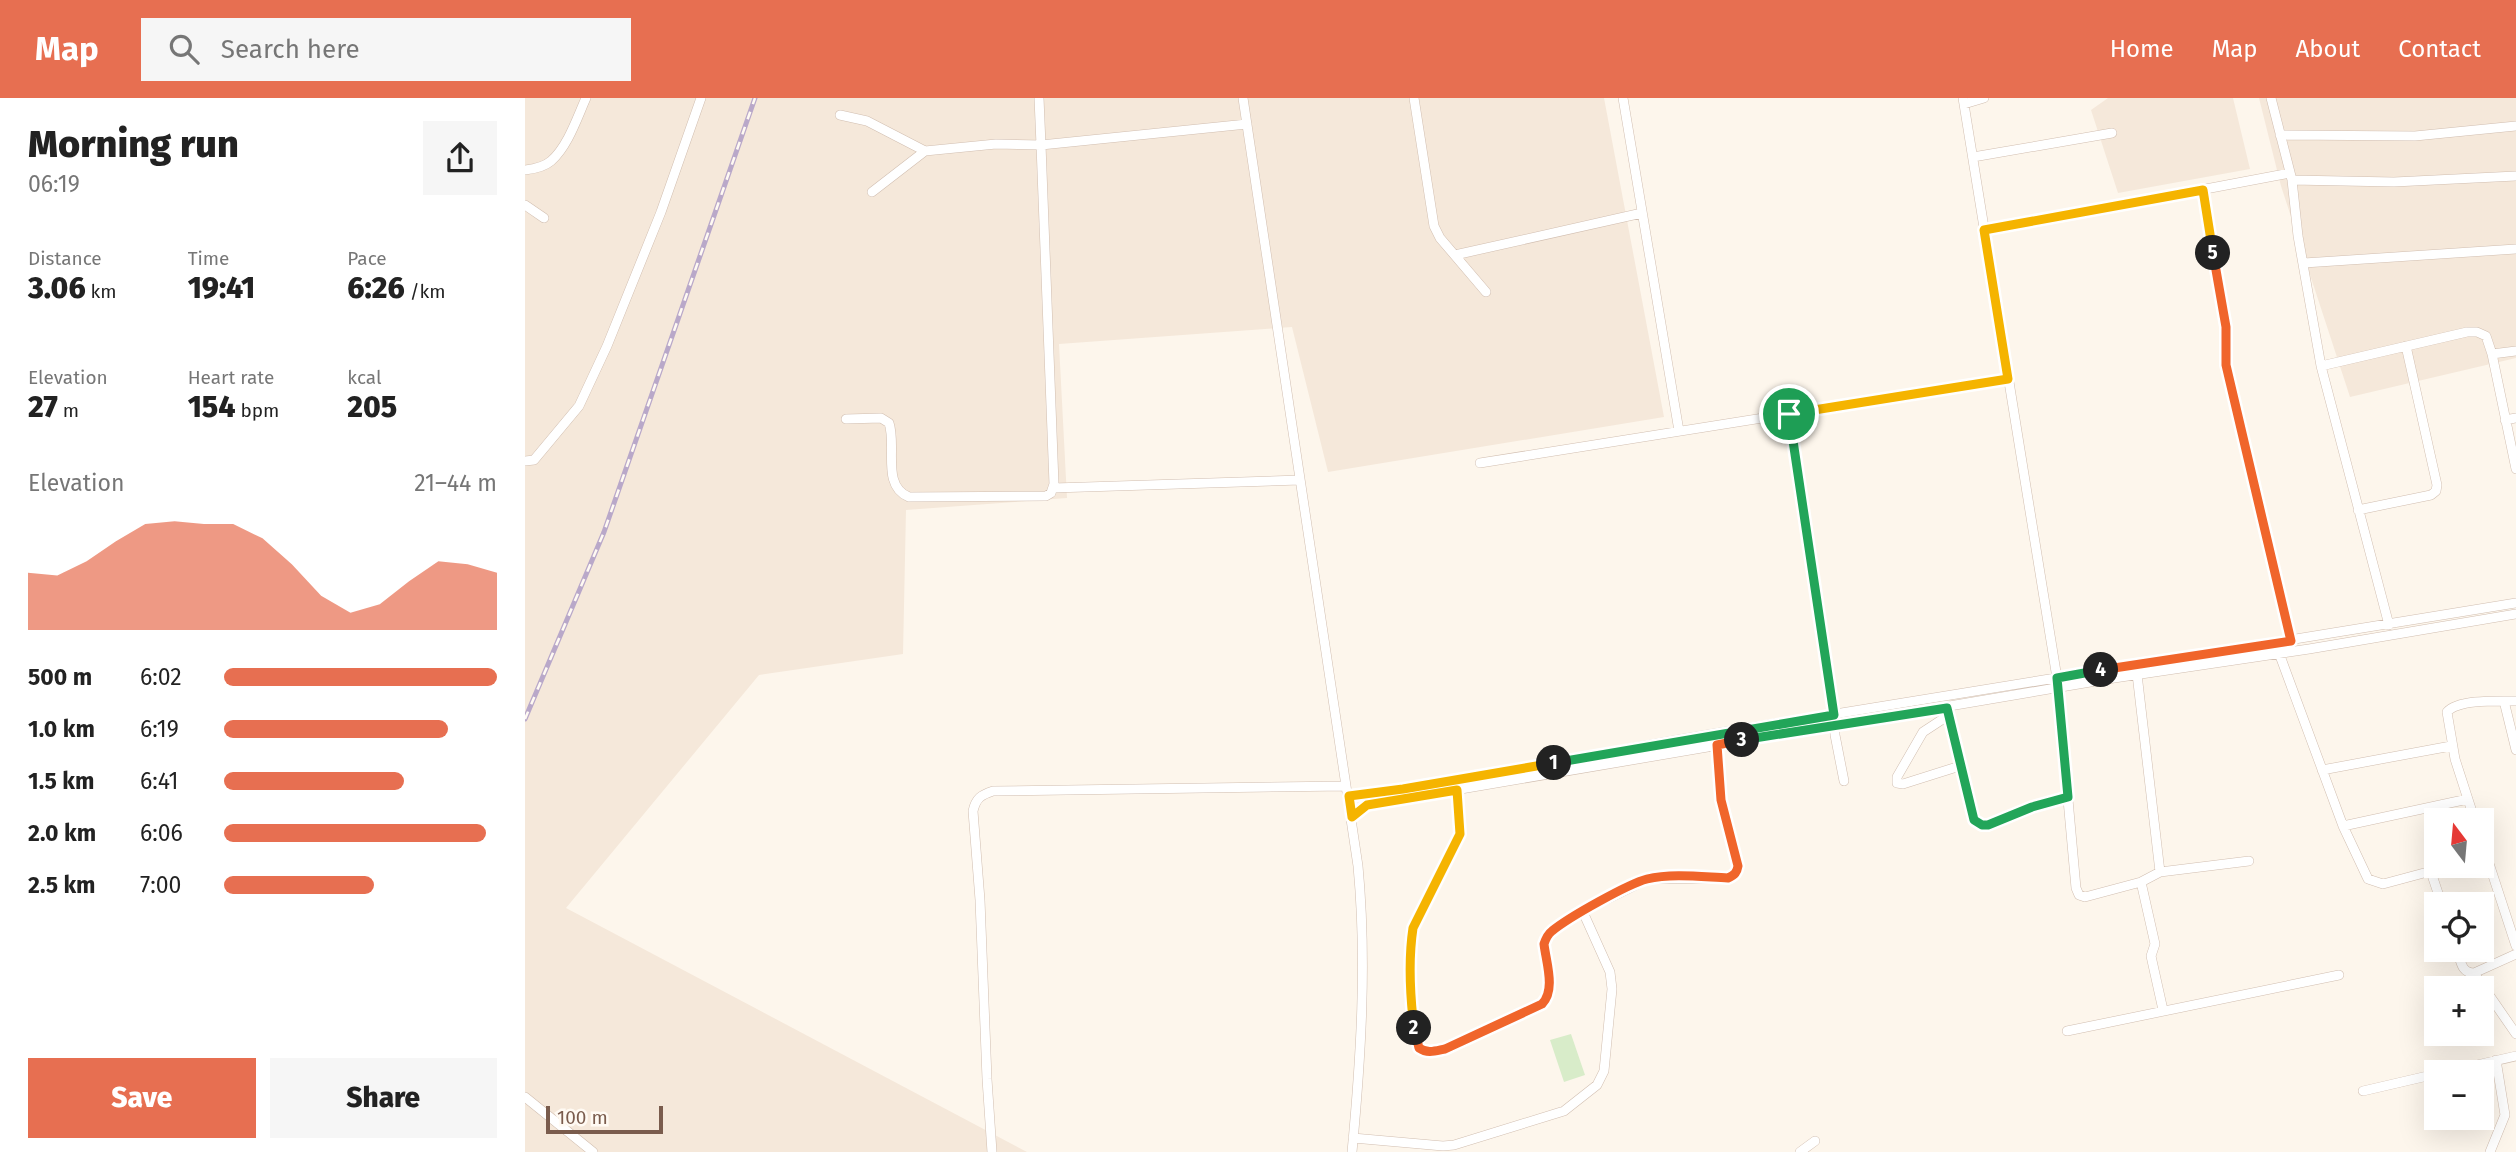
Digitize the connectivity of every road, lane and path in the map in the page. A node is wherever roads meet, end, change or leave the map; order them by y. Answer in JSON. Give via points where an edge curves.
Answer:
{"nodes":[{"id":1,"x":586,"y":98,"type":"edge"},
{"id":2,"x":701,"y":98,"type":"edge"},
{"id":3,"x":1038,"y":98,"type":"edge"},
{"id":4,"x":1243,"y":98,"type":"edge"},
{"id":5,"x":1414,"y":98,"type":"edge"},
{"id":6,"x":1623,"y":98,"type":"edge"},
{"id":7,"x":1984,"y":98,"type":"edge"},
{"id":8,"x":2271,"y":98,"type":"edge"},
{"id":9,"x":1964,"y":101,"type":"edge"},
{"id":10,"x":840,"y":115,"type":"dead end"},
{"id":11,"x":1247,"y":124,"type":"junction"},
{"id":12,"x":2516,"y":126,"type":"edge"},
{"id":13,"x":2112,"y":133,"type":"dead end"},
{"id":14,"x":2280,"y":135,"type":"junction"},
{"id":15,"x":1041,"y":145,"type":"junction"},
{"id":16,"x":925,"y":150,"type":"junction"},
{"id":17,"x":1973,"y":157,"type":"junction"},
{"id":18,"x":525,"y":170,"type":"edge"},
{"id":19,"x":2291,"y":176,"type":"junction"},
{"id":20,"x":2516,"y":176,"type":"edge"},
{"id":21,"x":2203,"y":190,"type":"junction"},
{"id":22,"x":872,"y":192,"type":"dead end"},
{"id":23,"x":525,"y":205,"type":"edge"},
{"id":24,"x":1642,"y":213,"type":"junction"},
{"id":25,"x":544,"y":218,"type":"dead end"},
{"id":26,"x":1984,"y":230,"type":"junction"},
{"id":27,"x":2516,"y":249,"type":"edge"},
{"id":28,"x":1455,"y":255,"type":"junction"},
{"id":29,"x":2304,"y":263,"type":"junction"},
{"id":30,"x":1486,"y":292,"type":"dead end"},
{"id":31,"x":2406,"y":346,"type":"junction"},
{"id":32,"x":2516,"y":351,"type":"edge"},
{"id":33,"x":2492,"y":354,"type":"junction"},
{"id":34,"x":2321,"y":366,"type":"junction"},
{"id":35,"x":2008,"y":379,"type":"junction"},
{"id":36,"x":1789,"y":414,"type":"junction"},
{"id":37,"x":2516,"y":418,"type":"edge"},
{"id":38,"x":846,"y":419,"type":"dead end"},
{"id":39,"x":2505,"y":420,"type":"junction"},
{"id":40,"x":1679,"y":431,"type":"junction"},
{"id":41,"x":525,"y":461,"type":"edge"},
{"id":42,"x":1480,"y":463,"type":"dead end"},
{"id":43,"x":2516,"y":470,"type":"edge"},
{"id":44,"x":1300,"y":480,"type":"junction"},
{"id":45,"x":1054,"y":488,"type":"junction"},
{"id":46,"x":2358,"y":510,"type":"junction"},
{"id":47,"x":2516,"y":603,"type":"edge"},
{"id":48,"x":2516,"y":614,"type":"edge"},
{"id":49,"x":2389,"y":625,"type":"junction"},
{"id":50,"x":2291,"y":641,"type":"junction"},
{"id":51,"x":2279,"y":653,"type":"junction"},
{"id":52,"x":2137,"y":674,"type":"junction"},
{"id":53,"x":2057,"y":683,"type":"junction"},
{"id":54,"x":2504,"y":701,"type":"junction"},
{"id":55,"x":2516,"y":701,"type":"edge"},
{"id":56,"x":1948,"y":711,"type":"junction"},
{"id":57,"x":1834,"y":720,"type":"junction"},
{"id":58,"x":1717,"y":745,"type":"junction"},
{"id":59,"x":2451,"y":746,"type":"junction"},
{"id":60,"x":2516,"y":750,"type":"edge"},
{"id":61,"x":1960,"y":766,"type":"junction"},
{"id":62,"x":2322,"y":770,"type":"junction"},
{"id":63,"x":1844,"y":781,"type":"dead end"},
{"id":64,"x":1457,"y":790,"type":"junction"},
{"id":65,"x":1347,"y":791,"type":"junction"},
{"id":66,"x":2068,"y":797,"type":"junction"},
{"id":67,"x":2468,"y":799,"type":"junction"},
{"id":68,"x":2471,"y":808,"type":"edge"},
{"id":69,"x":1352,"y":817,"type":"junction"},
{"id":70,"x":2343,"y":827,"type":"junction"},
{"id":71,"x":2249,"y":861,"type":"dead end"},
{"id":72,"x":2160,"y":872,"type":"junction"},
{"id":73,"x":2424,"y":874,"type":"edge"},
{"id":74,"x":2492,"y":878,"type":"edge"},
{"id":75,"x":2141,"y":882,"type":"junction"},
{"id":76,"x":1583,"y":912,"type":"junction"},
{"id":77,"x":2516,"y":946,"type":"edge"},
{"id":78,"x":2516,"y":954,"type":"edge"},
{"id":79,"x":2461,"y":962,"type":"edge"},
{"id":80,"x":2474,"y":973,"type":"junction"},
{"id":81,"x":2339,"y":975,"type":"dead end"},
{"id":82,"x":2164,"y":1010,"type":"junction"},
{"id":83,"x":2512,"y":1020,"type":"edge"},
{"id":84,"x":2067,"y":1031,"type":"dead end"},
{"id":85,"x":2516,"y":1034,"type":"edge"},
{"id":86,"x":2516,"y":1056,"type":"edge"},
{"id":87,"x":2497,"y":1060,"type":"junction"},
{"id":88,"x":2494,"y":1061,"type":"edge"},
{"id":89,"x":2424,"y":1077,"type":"edge"},
{"id":90,"x":2363,"y":1091,"type":"dead end"},
{"id":91,"x":525,"y":1097,"type":"edge"},
{"id":92,"x":1353,"y":1138,"type":"junction"},
{"id":93,"x":1815,"y":1141,"type":"dead end"},
{"id":94,"x":593,"y":1152,"type":"edge"},
{"id":95,"x":992,"y":1152,"type":"edge"},
{"id":96,"x":1352,"y":1152,"type":"edge"},
{"id":97,"x":1800,"y":1152,"type":"edge"},
{"id":98,"x":2490,"y":1152,"type":"edge"}],
"edges":[{"from":1,"to":18,"type":"street","via":[[550,162]]},
{"from":2,"to":41,"type":"street","via":[[633,284],[579,406],[534,460]]},
{"from":3,"to":15,"type":"street"},
{"from":4,"to":11,"type":"street"},
{"from":5,"to":28,"type":"street","via":[[1431,216]]},
{"from":6,"to":24,"type":"street"},
{"from":7,"to":9,"type":"street"},
{"from":8,"to":14,"type":"street"},
{"from":9,"to":17,"type":"street"},
{"from":10,"to":16,"type":"street","via":[[862,118]]},
{"from":11,"to":15,"type":"street"},
{"from":11,"to":44,"type":"street"},
{"from":12,"to":14,"type":"street","via":[[2415,136]]},
{"from":13,"to":17,"type":"street"},
{"from":14,"to":19,"type":"street"},
{"from":15,"to":16,"type":"street"},
{"from":15,"to":45,"type":"street"},
{"from":16,"to":22,"type":"street"},
{"from":17,"to":26,"type":"street"},
{"from":19,"to":20,"type":"street","via":[[2394,182]]},
{"from":19,"to":21,"type":"street"},
{"from":19,"to":29,"type":"street"},
{"from":21,"to":26,"type":"street"},
{"from":21,"to":50,"type":"street","via":[[2226,327],[2226,365]]},
{"from":23,"to":25,"type":"street"},
{"from":24,"to":28,"type":"street"},
{"from":24,"to":40,"type":"street"},
{"from":26,"to":35,"type":"street"},
{"from":27,"to":29,"type":"street"},
{"from":28,"to":30,"type":"street"},
{"from":29,"to":34,"type":"street"},
{"from":31,"to":33,"type":"street","via":[[2477,332],[2486,336]]},
{"from":31,"to":34,"type":"street"},
{"from":31,"to":46,"type":"street","via":[[2436,491]]},
{"from":32,"to":33,"type":"street"},
{"from":33,"to":39,"type":"street"},
{"from":34,"to":46,"type":"street"},
{"from":35,"to":36,"type":"street"},
{"from":35,"to":53,"type":"street"},
{"from":36,"to":40,"type":"street"},
{"from":36,"to":57,"type":"street"},
{"from":37,"to":39,"type":"street"},
{"from":38,"to":45,"type":"street","via":[[881,418],[889,423],[894,481],[901,494],[909,497],[1046,496]]},
{"from":39,"to":43,"type":"street"},
{"from":40,"to":42,"type":"street"},
{"from":44,"to":45,"type":"street"},
{"from":44,"to":65,"type":"street"},
{"from":46,"to":49,"type":"street"},
{"from":47,"to":49,"type":"street"},
{"from":48,"to":51,"type":"street"},
{"from":49,"to":50,"type":"street"},
{"from":50,"to":53,"type":"street"},
{"from":51,"to":52,"type":"street"},
{"from":51,"to":62,"type":"street"},
{"from":52,"to":53,"type":"street"},
{"from":52,"to":72,"type":"street"},
{"from":53,"to":56,"type":"street"},
{"from":53,"to":57,"type":"street"},
{"from":53,"to":66,"type":"street"},
{"from":54,"to":55,"type":"street"},
{"from":54,"to":59,"type":"street","via":[[2451,707],[2447,712]]},
{"from":54,"to":60,"type":"street"},
{"from":56,"to":57,"type":"street"},
{"from":56,"to":61,"type":"street"},
{"from":56,"to":61,"type":"street","via":[[1923,732],[1896,777],[1897,783]]},
{"from":57,"to":58,"type":"street"},
{"from":57,"to":63,"type":"street"},
{"from":57,"to":65,"type":"street","via":[[1403,789]]},
{"from":58,"to":64,"type":"street"},
{"from":58,"to":76,"type":"street","via":[[1721,800],[1738,871],[1728,878],[1648,879]]},
{"from":59,"to":62,"type":"street"},
{"from":59,"to":67,"type":"street"},
{"from":61,"to":66,"type":"street","via":[[1974,820],[1982,825]]},
{"from":62,"to":70,"type":"street"},
{"from":64,"to":69,"type":"street","via":[[1367,805]]},
{"from":64,"to":76,"type":"street","via":[[1460,834],[1413,928],[1410,1000],[1419,1048],[1424,1052],[1445,1049],[1542,1004],[1550,987],[1546,937]]},
{"from":65,"to":69,"type":"street"},
{"from":65,"to":95,"type":"street","via":[[993,791],[975,800],[972,811]]},
{"from":66,"to":75,"type":"street","via":[[2079,895]]},
{"from":67,"to":68,"type":"street"},
{"from":67,"to":70,"type":"street"},
{"from":69,"to":92,"type":"street","via":[[1363,936]]},
{"from":70,"to":73,"type":"street","via":[[2368,879],[2383,884]]},
{"from":71,"to":72,"type":"street"},
{"from":72,"to":75,"type":"street"},
{"from":74,"to":77,"type":"street"},
{"from":75,"to":82,"type":"street"},
{"from":76,"to":92,"type":"street","via":[[1610,972],[1612,989],[1604,1071],[1597,1085],[1564,1111],[1454,1145]]},
{"from":78,"to":80,"type":"street"},
{"from":79,"to":80,"type":"street","via":[[2464,970]]},
{"from":80,"to":83,"type":"street"},
{"from":81,"to":82,"type":"street"},
{"from":82,"to":84,"type":"street"},
{"from":83,"to":85,"type":"street"},
{"from":86,"to":87,"type":"street"},
{"from":87,"to":88,"type":"street"},
{"from":87,"to":98,"type":"street","via":[[2505,1115]]},
{"from":89,"to":90,"type":"street"},
{"from":91,"to":94,"type":"street"},
{"from":92,"to":96,"type":"street"},
{"from":93,"to":97,"type":"street"}]}
